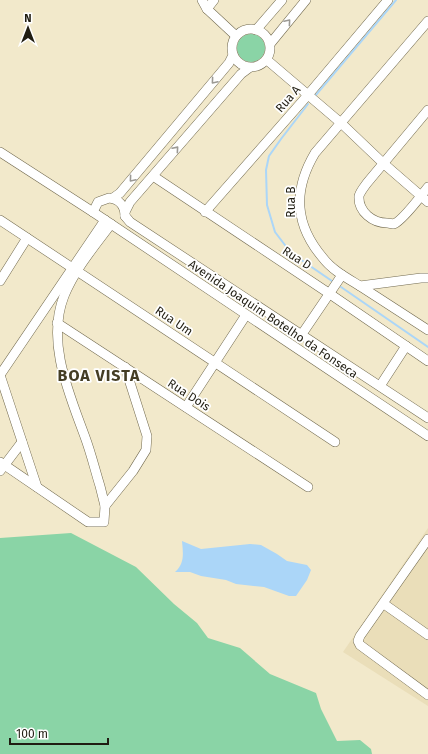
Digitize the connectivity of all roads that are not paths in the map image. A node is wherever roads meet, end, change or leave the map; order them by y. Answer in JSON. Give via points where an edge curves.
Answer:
{"nodes":[{"id":1,"x":202,"y":0,"type":"edge"},
{"id":2,"x":214,"y":0,"type":"edge"},
{"id":3,"x":282,"y":0,"type":"edge"},
{"id":4,"x":306,"y":0,"type":"edge"},
{"id":5,"x":388,"y":0,"type":"edge"},
{"id":6,"x":207,"y":9,"type":"junction"},
{"id":7,"x":428,"y":21,"type":"edge"},
{"id":8,"x":256,"y":30,"type":"junction"},
{"id":9,"x":236,"y":36,"type":"junction"},
{"id":10,"x":270,"y":44,"type":"junction"},
{"id":11,"x":233,"y":55,"type":"junction"},
{"id":12,"x":266,"y":60,"type":"junction"},
{"id":13,"x":249,"y":68,"type":"junction"},
{"id":14,"x":307,"y":96,"type":"junction"},
{"id":15,"x":428,"y":110,"type":"edge"},
{"id":16,"x":341,"y":123,"type":"junction"},
{"id":17,"x":0,"y":152,"type":"edge"},
{"id":18,"x":154,"y":153,"type":"junction"},
{"id":19,"x":165,"y":162,"type":"junction"},
{"id":20,"x":383,"y":163,"type":"junction"},
{"id":21,"x":153,"y":176,"type":"junction"},
{"id":22,"x":428,"y":187,"type":"edge"},
{"id":23,"x":113,"y":198,"type":"junction"},
{"id":24,"x":424,"y":199,"type":"edge"},
{"id":25,"x":93,"y":212,"type":"junction"},
{"id":26,"x":205,"y":212,"type":"junction"},
{"id":27,"x":125,"y":214,"type":"junction"},
{"id":28,"x":0,"y":220,"type":"edge"},
{"id":29,"x":111,"y":224,"type":"junction"},
{"id":30,"x":27,"y":238,"type":"junction"},
{"id":31,"x":75,"y":269,"type":"junction"},
{"id":32,"x":342,"y":275,"type":"junction"},
{"id":33,"x":428,"y":278,"type":"edge"},
{"id":34,"x":0,"y":281,"type":"edge"},
{"id":35,"x":360,"y":286,"type":"junction"},
{"id":36,"x":330,"y":294,"type":"junction"},
{"id":37,"x":246,"y":315,"type":"junction"},
{"id":38,"x":58,"y":323,"type":"junction"},
{"id":39,"x":428,"y":330,"type":"edge"},
{"id":40,"x":302,"y":334,"type":"junction"},
{"id":41,"x":406,"y":346,"type":"junction"},
{"id":42,"x":428,"y":361,"type":"edge"},
{"id":43,"x":215,"y":363,"type":"junction"},
{"id":44,"x":125,"y":368,"type":"junction"},
{"id":45,"x":0,"y":375,"type":"edge"},
{"id":46,"x":380,"y":386,"type":"junction"},
{"id":47,"x":186,"y":407,"type":"junction"},
{"id":48,"x":428,"y":418,"type":"edge"},
{"id":49,"x":428,"y":436,"type":"edge"},
{"id":50,"x":22,"y":442,"type":"junction"},
{"id":51,"x":335,"y":442,"type":"dead end"},
{"id":52,"x":2,"y":466,"type":"edge"},
{"id":53,"x":37,"y":487,"type":"junction"},
{"id":54,"x":308,"y":487,"type":"dead end"},
{"id":55,"x":105,"y":506,"type":"junction"},
{"id":56,"x":428,"y":539,"type":"edge"},
{"id":57,"x":384,"y":604,"type":"junction"},
{"id":58,"x":428,"y":636,"type":"edge"},
{"id":59,"x":428,"y":695,"type":"edge"}],
"edges":[{"from":1,"to":6,"type":"street"},
{"from":2,"to":6,"type":"street"},
{"from":3,"to":8,"type":"street"},
{"from":10,"to":4,"type":"street","one_way":true},
{"from":5,"to":14,"type":"street","name":"Rua A"},
{"from":6,"to":9,"type":"street"},
{"from":7,"to":16,"type":"street","name":"Rua B"},
{"from":8,"to":9,"type":"street","via":[[245,30]]},
{"from":8,"to":10,"type":"street","via":[[265,35]]},
{"from":9,"to":11,"type":"street","via":[[232,45]]},
{"from":10,"to":12,"type":"street"},
{"from":11,"to":13,"type":"street","via":[[239,64]]},
{"from":11,"to":18,"type":"street","one_way":true},
{"from":12,"to":13,"type":"street","via":[[262,65]]},
{"from":12,"to":14,"type":"street"},
{"from":19,"to":13,"type":"street","one_way":true},
{"from":14,"to":16,"type":"street"},
{"from":14,"to":26,"type":"street","name":"Rua A"},
{"from":15,"to":20,"type":"street"},
{"from":16,"to":20,"type":"street"},
{"from":16,"to":32,"type":"street","name":"Rua B","via":[[315,152],[304,173],[300,213],[305,232],[323,259]]},
{"from":17,"to":25,"type":"street"},
{"from":18,"to":19,"type":"street"},
{"from":18,"to":23,"type":"street","one_way":true},
{"from":19,"to":21,"type":"street"},
{"from":20,"to":24,"type":"street"},
{"from":20,"to":24,"type":"street","via":[[359,194],[364,212],[370,219],[393,224]]},
{"from":21,"to":26,"type":"street","name":"Rua D"},
{"from":21,"to":27,"type":"street","via":[[130,202]]},
{"from":22,"to":24,"type":"street"},
{"from":23,"to":25,"type":"street","via":[[98,202]]},
{"from":23,"to":27,"type":"street","via":[[120,202]]},
{"from":25,"to":29,"type":"street"},
{"from":26,"to":36,"type":"street","name":"Rua D"},
{"from":27,"to":29,"type":"street","via":[[122,223]]},
{"from":27,"to":40,"type":"street","via":[[130,222]]},
{"from":28,"to":30,"type":"street","name":"Rua Um"},
{"from":29,"to":31,"type":"street"},
{"from":29,"to":37,"type":"street","name":"Avenida Joaquim Botelho da Fonseca"},
{"from":30,"to":31,"type":"street","name":"Rua Um"},
{"from":30,"to":34,"type":"street"},
{"from":31,"to":38,"type":"street","via":[[64,296]]},
{"from":31,"to":43,"type":"street","name":"Rua Um"},
{"from":31,"to":45,"type":"street"},
{"from":32,"to":35,"type":"street","name":"Rua B"},
{"from":32,"to":36,"type":"street"},
{"from":33,"to":35,"type":"street"},
{"from":35,"to":39,"type":"street","name":"Rua B"},
{"from":36,"to":40,"type":"street"},
{"from":36,"to":41,"type":"street","name":"Rua D"},
{"from":37,"to":43,"type":"street"},
{"from":37,"to":49,"type":"street","name":"Avenida Joaquim Botelho da Fonseca"},
{"from":38,"to":44,"type":"street","name":"Rua Dois"},
{"from":38,"to":55,"type":"street","via":[[58,344],[63,370]]},
{"from":40,"to":46,"type":"street"},
{"from":41,"to":42,"type":"street","name":"Rua D"},
{"from":41,"to":46,"type":"street"},
{"from":43,"to":47,"type":"street"},
{"from":43,"to":51,"type":"street","name":"Rua Um"},
{"from":44,"to":47,"type":"street","name":"Rua Dois"},
{"from":44,"to":55,"type":"street","via":[[147,436],[146,446],[133,471]]},
{"from":45,"to":50,"type":"street"},
{"from":46,"to":48,"type":"street"},
{"from":47,"to":54,"type":"street","name":"Rua Dois"},
{"from":50,"to":52,"type":"street"},
{"from":50,"to":53,"type":"street"},
{"from":52,"to":53,"type":"street"},
{"from":53,"to":55,"type":"street","via":[[88,522],[104,522]]},
{"from":56,"to":57,"type":"street"},
{"from":57,"to":58,"type":"street"},
{"from":57,"to":59,"type":"street","via":[[358,641]]}]}
